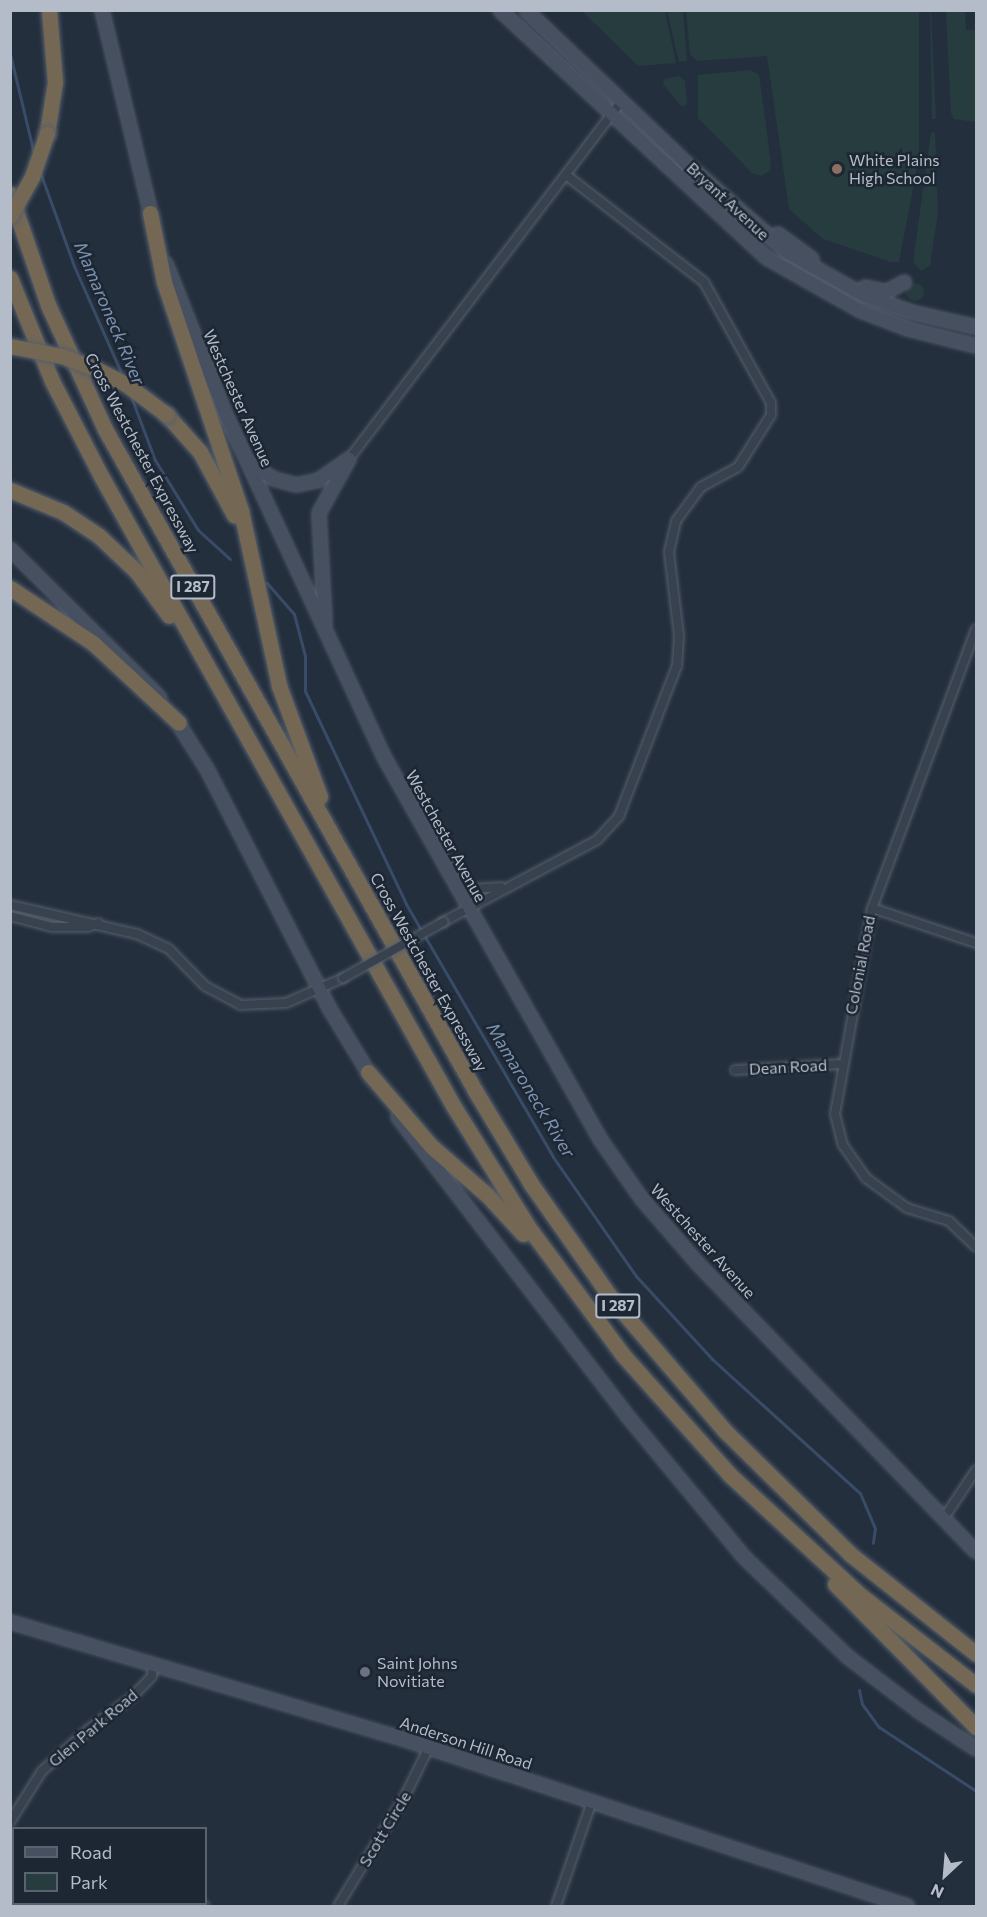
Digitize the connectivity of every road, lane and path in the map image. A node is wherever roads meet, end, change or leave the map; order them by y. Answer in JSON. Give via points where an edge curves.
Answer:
{"nodes":[{"id":1,"x":49,"y":10,"type":"edge"},
{"id":2,"x":102,"y":10,"type":"edge"},
{"id":3,"x":500,"y":10,"type":"edge"},
{"id":4,"x":526,"y":10,"type":"edge"},
{"id":5,"x":621,"y":102,"type":"junction"},
{"id":6,"x":612,"y":115,"type":"junction"},
{"id":7,"x":566,"y":175,"type":"junction"},
{"id":8,"x":10,"y":194,"type":"edge"},
{"id":9,"x":150,"y":213,"type":"junction"},
{"id":10,"x":10,"y":216,"type":"edge"},
{"id":11,"x":751,"y":222,"type":"junction"},
{"id":12,"x":10,"y":278,"type":"edge"},
{"id":13,"x":905,"y":282,"type":"dead end"},
{"id":14,"x":976,"y":327,"type":"edge"},
{"id":15,"x":10,"y":346,"type":"edge"},
{"id":16,"x":976,"y":346,"type":"edge"},
{"id":17,"x":349,"y":459,"type":"junction"},
{"id":18,"x":247,"y":462,"type":"junction"},
{"id":19,"x":10,"y":490,"type":"edge"},
{"id":20,"x":10,"y":549,"type":"edge"},
{"id":21,"x":10,"y":588,"type":"edge"},
{"id":22,"x":261,"y":613,"type":"junction"},
{"id":23,"x":976,"y":629,"type":"edge"},
{"id":24,"x":329,"y":640,"type":"junction"},
{"id":25,"x":222,"y":692,"type":"junction"},
{"id":26,"x":179,"y":723,"type":"junction"},
{"id":27,"x":450,"y":877,"type":"junction"},
{"id":28,"x":356,"y":879,"type":"junction"},
{"id":29,"x":507,"y":886,"type":"junction"},
{"id":30,"x":10,"y":905,"type":"edge"},
{"id":31,"x":467,"y":908,"type":"junction"},
{"id":32,"x":872,"y":908,"type":"junction"},
{"id":33,"x":10,"y":916,"type":"edge"},
{"id":34,"x":98,"y":923,"type":"junction"},
{"id":35,"x":976,"y":943,"type":"edge"},
{"id":36,"x":320,"y":989,"type":"junction"},
{"id":37,"x":842,"y":1064,"type":"junction"},
{"id":38,"x":735,"y":1070,"type":"dead end"},
{"id":39,"x":368,"y":1072,"type":"junction"},
{"id":40,"x":976,"y":1247,"type":"edge"},
{"id":41,"x":568,"y":1284,"type":"junction"},
{"id":42,"x":976,"y":1470,"type":"edge"},
{"id":43,"x":944,"y":1518,"type":"junction"},
{"id":44,"x":780,"y":1525,"type":"junction"},
{"id":45,"x":976,"y":1552,"type":"edge"},
{"id":46,"x":10,"y":1622,"type":"edge"},
{"id":47,"x":976,"y":1654,"type":"edge"},
{"id":48,"x":153,"y":1665,"type":"junction"},
{"id":49,"x":976,"y":1685,"type":"edge"},
{"id":50,"x":976,"y":1726,"type":"edge"},
{"id":51,"x":428,"y":1749,"type":"junction"},
{"id":52,"x":976,"y":1749,"type":"edge"},
{"id":53,"x":592,"y":1801,"type":"junction"},
{"id":54,"x":10,"y":1822,"type":"edge"},
{"id":55,"x":893,"y":1904,"type":"edge"},
{"id":56,"x":338,"y":1906,"type":"edge"},
{"id":57,"x":557,"y":1906,"type":"edge"},
{"id":58,"x":907,"y":1906,"type":"edge"}],
"edges":[{"from":1,"to":10,"type":"highway","bridge":true,"via":[[55,82],[47,133],[32,177]]},
{"from":2,"to":9,"type":"main road","name":"Westchester Avenue"},
{"from":3,"to":6,"type":"main road","name":"Bryant Avenue"},
{"from":4,"to":5,"type":"main road","name":"Bryant Avenue"},
{"from":5,"to":6,"type":"street"},
{"from":5,"to":11,"type":"main road","name":"Bryant Avenue"},
{"from":6,"to":7,"type":"street"},
{"from":6,"to":16,"type":"main road","name":"Bryant Avenue","via":[[740,236],[776,264],[861,311],[908,329]]},
{"from":7,"to":17,"type":"street"},
{"from":7,"to":29,"type":"street","via":[[704,282],[771,403],[771,415],[738,467],[701,486],[676,521],[669,552],[679,636],[677,666],[619,816],[597,840]]},
{"from":8,"to":28,"type":"highway","name":"Cross Westchester Expressway","number":"I 287","via":[[48,305],[94,407]]},
{"from":9,"to":18,"type":"main road","name":"Westchester Avenue","via":[[191,332]]},
{"from":9,"to":22,"type":"highway","via":[[164,282],[241,511]]},
{"from":11,"to":13,"type":"main road","via":[[872,291],[886,292]]},
{"from":11,"to":14,"type":"main road","name":"Bryant Avenue","via":[[803,262],[863,295],[911,312]]},
{"from":12,"to":25,"type":"highway","number":"I 287","via":[[45,364],[84,444]]},
{"from":15,"to":22,"type":"highway","bridge":true,"via":[[54,354],[96,369],[128,385],[167,415],[200,452],[227,499]]},
{"from":17,"to":18,"type":"main road","via":[[319,480],[296,485],[274,480]]},
{"from":17,"to":24,"type":"main road","via":[[318,518],[322,600]]},
{"from":18,"to":24,"type":"main road","name":"Westchester Avenue"},
{"from":19,"to":25,"type":"highway","via":[[76,520],[129,563]]},
{"from":20,"to":26,"type":"main road","via":[[133,668]]},
{"from":21,"to":26,"type":"highway","via":[[88,639]]},
{"from":22,"to":28,"type":"highway","via":[[292,726]]},
{"from":23,"to":32,"type":"street","name":"Colonial Road"},
{"from":24,"to":27,"type":"main road","name":"Westchester Avenue","via":[[384,757]]},
{"from":25,"to":41,"type":"highway","number":"I 287","via":[[458,1115]]},
{"from":26,"to":36,"type":"main road","via":[[207,769]]},
{"from":27,"to":29,"type":"street","via":[[473,889]]},
{"from":27,"to":31,"type":"main road","name":"Westchester Avenue"},
{"from":28,"to":47,"type":"highway","name":"Cross Westchester Expressway","number":"I 287","via":[[512,1154],[633,1326],[706,1411],[806,1514],[885,1584]]},
{"from":29,"to":31,"type":"street"},
{"from":30,"to":34,"type":"street"},
{"from":31,"to":36,"type":"street","bridge":true},
{"from":31,"to":43,"type":"main road","name":"Westchester Avenue","via":[[580,1108],[641,1198],[700,1266]]},
{"from":32,"to":35,"type":"street"},
{"from":32,"to":37,"type":"street","name":"Colonial Road"},
{"from":33,"to":34,"type":"street","via":[[52,927],[88,927]]},
{"from":34,"to":36,"type":"street","via":[[169,949],[206,986],[240,1005],[273,1006]]},
{"from":36,"to":39,"type":"main road"},
{"from":37,"to":38,"type":"street","name":"Dean Road"},
{"from":37,"to":40,"type":"street","name":"Colonial Road","via":[[835,1114],[843,1145],[855,1164],[885,1195],[907,1208],[949,1221]]},
{"from":39,"to":41,"type":"highway","via":[[431,1146],[492,1200]]},
{"from":39,"to":52,"type":"main road","via":[[441,1176],[640,1432],[744,1557],[807,1621],[878,1681]]},
{"from":41,"to":44,"type":"highway","number":"I 287","via":[[681,1423]]},
{"from":42,"to":43,"type":"street"},
{"from":43,"to":45,"type":"main road","name":"Westchester Avenue"},
{"from":44,"to":49,"type":"highway","number":"I 287","via":[[888,1618]]},
{"from":44,"to":50,"type":"highway","via":[[883,1636]]},
{"from":46,"to":48,"type":"main road","name":"Anderson Hill Road"},
{"from":48,"to":51,"type":"main road","name":"Anderson Hill Road"},
{"from":48,"to":54,"type":"street","name":"Glen Park Road","via":[[152,1676],[131,1698],[42,1771]]},
{"from":51,"to":53,"type":"main road","name":"Anderson Hill Road"},
{"from":51,"to":56,"type":"street","name":"Scott Circle","via":[[406,1794]]},
{"from":53,"to":55,"type":"main road","name":"Anderson Hill Road"},
{"from":53,"to":57,"type":"street"},
{"from":55,"to":58,"type":"main road","name":"Anderson Hill Road"}]}
